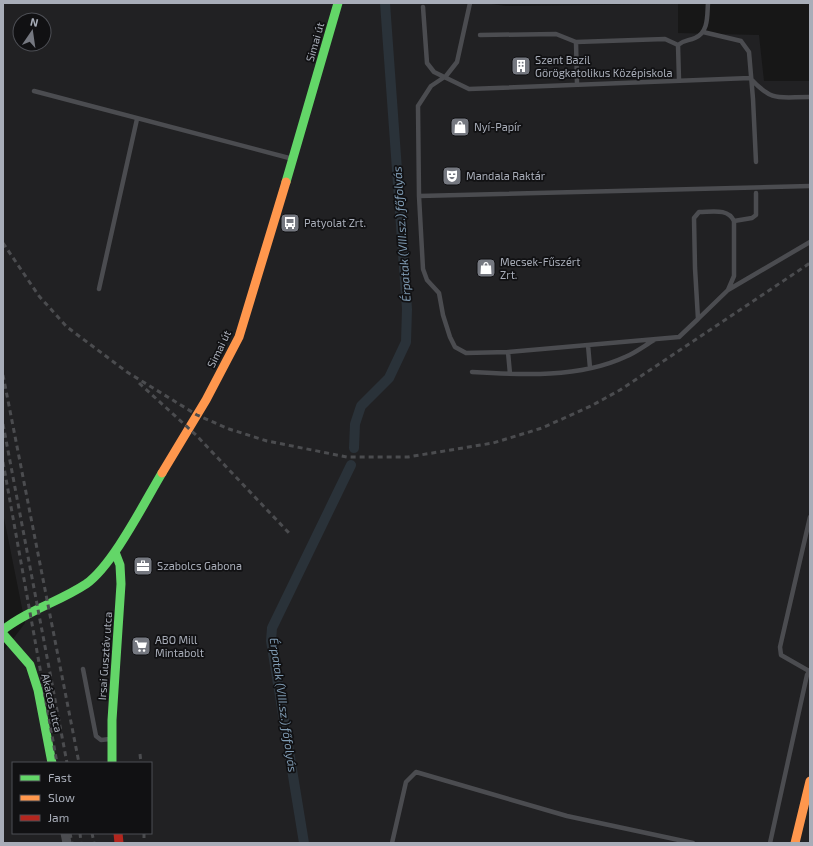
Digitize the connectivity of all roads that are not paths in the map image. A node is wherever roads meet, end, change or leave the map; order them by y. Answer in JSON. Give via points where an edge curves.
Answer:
{"nodes":[{"id":1,"x":338,"y":3,"type":"edge"},
{"id":2,"x":470,"y":3,"type":"edge"},
{"id":3,"x":708,"y":3,"type":"edge"},
{"id":4,"x":423,"y":7,"type":"dead end"},
{"id":5,"x":703,"y":32,"type":"junction"},
{"id":6,"x":480,"y":34,"type":"dead end"},
{"id":7,"x":576,"y":42,"type":"junction"},
{"id":8,"x":678,"y":45,"type":"junction"},
{"id":9,"x":446,"y":76,"type":"junction"},
{"id":10,"x":750,"y":78,"type":"junction"},
{"id":11,"x":679,"y":80,"type":"junction"},
{"id":12,"x":577,"y":84,"type":"junction"},
{"id":13,"x":34,"y":92,"type":"dead end"},
{"id":14,"x":810,"y":97,"type":"edge"},
{"id":15,"x":137,"y":119,"type":"junction"},
{"id":16,"x":293,"y":159,"type":"junction"},
{"id":17,"x":756,"y":162,"type":"dead end"},
{"id":18,"x":810,"y":186,"type":"edge"},
{"id":19,"x":756,"y":193,"type":"dead end"},
{"id":20,"x":419,"y":196,"type":"junction"},
{"id":21,"x":734,"y":221,"type":"junction"},
{"id":22,"x":810,"y":242,"type":"edge"},
{"id":23,"x":99,"y":289,"type":"dead end"},
{"id":24,"x":728,"y":290,"type":"junction"},
{"id":25,"x":698,"y":319,"type":"junction"},
{"id":26,"x":656,"y":339,"type":"junction"},
{"id":27,"x":588,"y":345,"type":"junction"},
{"id":28,"x":508,"y":352,"type":"junction"},
{"id":29,"x":590,"y":368,"type":"junction"},
{"id":30,"x":472,"y":372,"type":"dead end"},
{"id":31,"x":510,"y":374,"type":"junction"},
{"id":32,"x":810,"y":517,"type":"edge"},
{"id":33,"x":115,"y":552,"type":"junction"},
{"id":34,"x":3,"y":630,"type":"edge"},
{"id":35,"x":3,"y":634,"type":"edge"},
{"id":36,"x":83,"y":669,"type":"dead end"},
{"id":37,"x":810,"y":670,"type":"edge"},
{"id":38,"x":112,"y":739,"type":"junction"},
{"id":39,"x":52,"y":762,"type":"edge"},
{"id":40,"x":112,"y":762,"type":"edge"},
{"id":41,"x":810,"y":781,"type":"edge"},
{"id":42,"x":798,"y":840,"type":"edge"},
{"id":43,"x":392,"y":843,"type":"edge"},
{"id":44,"x":693,"y":843,"type":"edge"},
{"id":45,"x":770,"y":843,"type":"edge"}],
"edges":[{"from":1,"to":16,"type":"main road","name":"Simai út"},
{"from":2,"to":9,"type":"lane","via":[[457,62]]},
{"from":3,"to":5,"type":"lane","via":[[707,24]]},
{"from":4,"to":9,"type":"lane","via":[[427,63],[434,72]]},
{"from":5,"to":8,"type":"lane","via":[[696,38],[683,40]]},
{"from":5,"to":10,"type":"lane","via":[[741,41],[749,52]]},
{"from":6,"to":7,"type":"lane","via":[[556,34]]},
{"from":7,"to":8,"type":"lane","via":[[665,39]]},
{"from":7,"to":12,"type":"lane"},
{"from":8,"to":11,"type":"lane"},
{"from":9,"to":12,"type":"lane","via":[[469,89]]},
{"from":9,"to":20,"type":"lane","via":[[431,86],[418,106]]},
{"from":10,"to":11,"type":"lane"},
{"from":10,"to":14,"type":"lane","via":[[772,97]]},
{"from":10,"to":17,"type":"lane"},
{"from":11,"to":12,"type":"lane"},
{"from":13,"to":15,"type":"lane"},
{"from":15,"to":16,"type":"lane"},
{"from":15,"to":23,"type":"lane"},
{"from":16,"to":33,"type":"main road","name":"Simai út","via":[[239,337],[206,400]]},
{"from":18,"to":20,"type":"lane"},
{"from":19,"to":21,"type":"lane","via":[[756,215]]},
{"from":20,"to":28,"type":"lane","via":[[423,269],[427,280],[439,293],[452,342],[455,347],[466,353]]},
{"from":21,"to":24,"type":"lane","via":[[734,276]]},
{"from":21,"to":25,"type":"lane","via":[[727,212],[699,212],[694,218]]},
{"from":22,"to":24,"type":"lane"},
{"from":24,"to":25,"type":"lane"},
{"from":25,"to":26,"type":"lane","via":[[679,337]]},
{"from":26,"to":27,"type":"lane"},
{"from":26,"to":29,"type":"lane","via":[[624,358]]},
{"from":27,"to":28,"type":"lane"},
{"from":27,"to":29,"type":"lane"},
{"from":28,"to":31,"type":"lane"},
{"from":29,"to":31,"type":"lane","via":[[561,373]]},
{"from":30,"to":31,"type":"lane"},
{"from":32,"to":37,"type":"lane","via":[[780,647],[782,655]]},
{"from":33,"to":34,"type":"main road","name":"Simai út","via":[[83,586],[30,611]]},
{"from":33,"to":38,"type":"main road","name":"Irsai Gusztáv utca","via":[[120,565],[122,584]]},
{"from":35,"to":39,"type":"main road","name":"Akácos utca","via":[[30,665],[38,690]]},
{"from":36,"to":38,"type":"lane","via":[[96,736],[101,740]]},
{"from":37,"to":45,"type":"lane"},
{"from":38,"to":40,"type":"main road","name":"Irsai Gusztáv utca"},
{"from":41,"to":42,"type":"main road"},
{"from":43,"to":44,"type":"lane","via":[[406,782],[416,772],[567,816]]}]}
